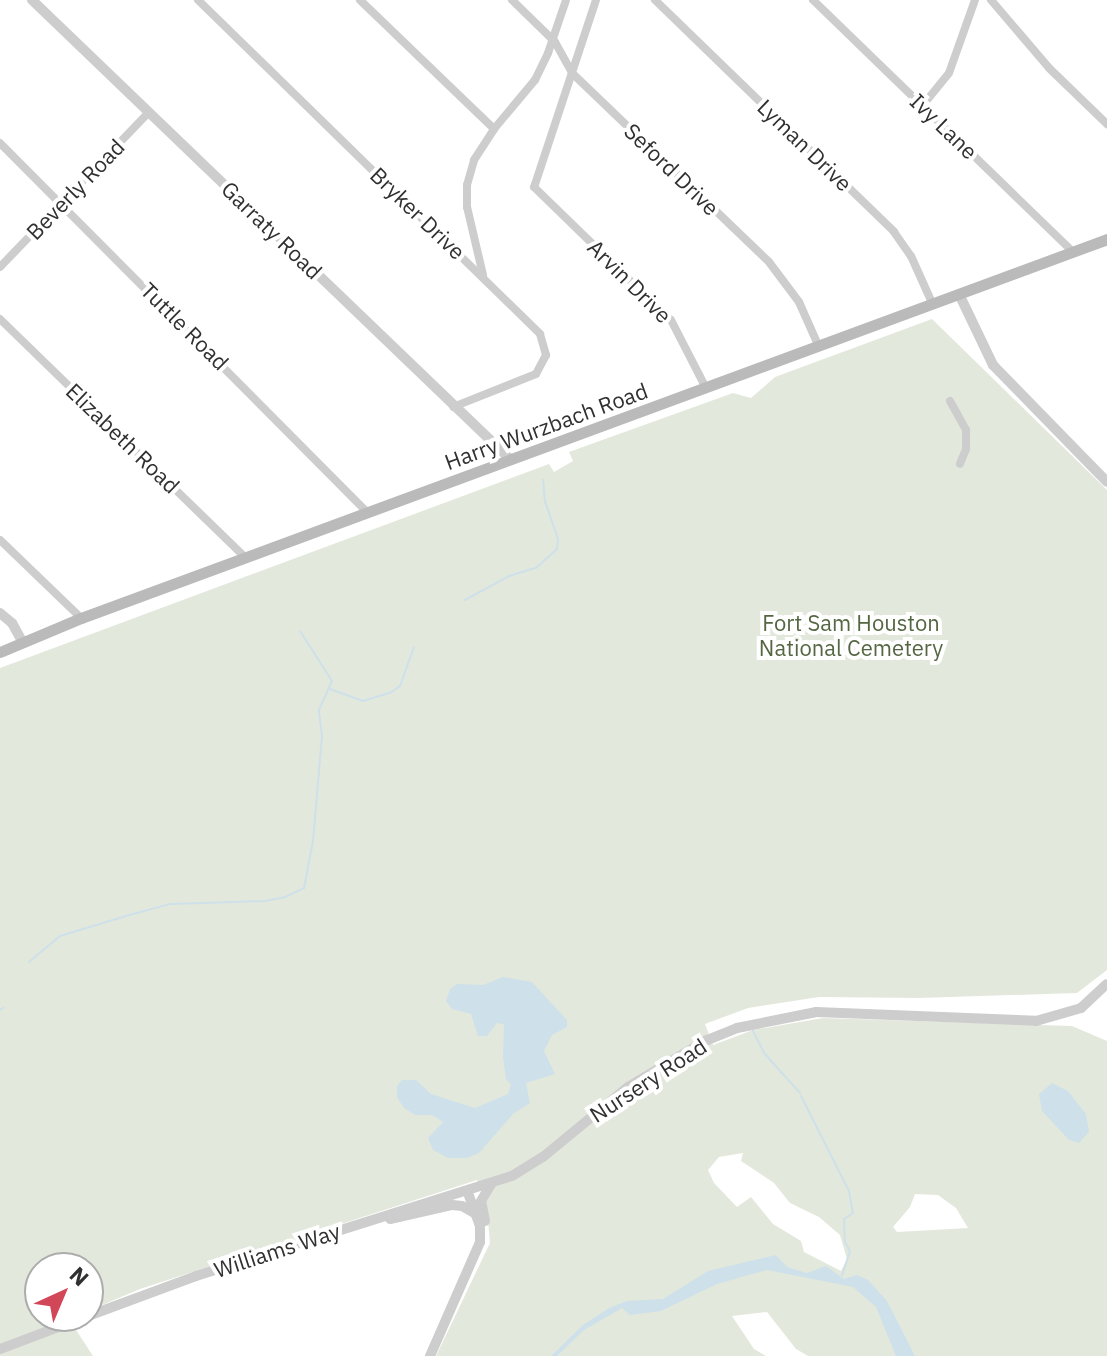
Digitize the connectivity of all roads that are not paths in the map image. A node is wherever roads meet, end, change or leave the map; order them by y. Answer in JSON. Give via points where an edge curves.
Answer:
{"nodes":[{"id":1,"x":32,"y":0,"type":"edge"},
{"id":2,"x":198,"y":0,"type":"edge"},
{"id":3,"x":360,"y":0,"type":"edge"},
{"id":4,"x":512,"y":0,"type":"edge"},
{"id":5,"x":566,"y":0,"type":"edge"},
{"id":6,"x":596,"y":0,"type":"edge"},
{"id":7,"x":655,"y":0,"type":"edge"},
{"id":8,"x":813,"y":0,"type":"edge"},
{"id":9,"x":975,"y":0,"type":"edge"},
{"id":10,"x":991,"y":0,"type":"edge"},
{"id":11,"x":552,"y":40,"type":"junction"},
{"id":12,"x":572,"y":73,"type":"junction"},
{"id":13,"x":923,"y":105,"type":"junction"},
{"id":14,"x":149,"y":112,"type":"junction"},
{"id":15,"x":1107,"y":124,"type":"edge"},
{"id":16,"x":494,"y":129,"type":"junction"},
{"id":17,"x":0,"y":143,"type":"edge"},
{"id":18,"x":62,"y":202,"type":"junction"},
{"id":19,"x":1107,"y":239,"type":"edge"},
{"id":20,"x":1074,"y":253,"type":"junction"},
{"id":21,"x":0,"y":267,"type":"edge"},
{"id":22,"x":483,"y":276,"type":"junction"},
{"id":23,"x":959,"y":294,"type":"junction"},
{"id":24,"x":933,"y":305,"type":"junction"},
{"id":25,"x":0,"y":319,"type":"edge"},
{"id":26,"x":819,"y":347,"type":"junction"},
{"id":27,"x":706,"y":388,"type":"junction"},
{"id":28,"x":950,"y":401,"type":"dead end"},
{"id":29,"x":453,"y":407,"type":"junction"},
{"id":30,"x":511,"y":460,"type":"junction"},
{"id":31,"x":960,"y":464,"type":"dead end"},
{"id":32,"x":1107,"y":482,"type":"edge"},
{"id":33,"x":367,"y":512,"type":"junction"},
{"id":34,"x":0,"y":540,"type":"edge"},
{"id":35,"x":245,"y":557,"type":"junction"},
{"id":36,"x":0,"y":613,"type":"edge"},
{"id":37,"x":81,"y":618,"type":"junction"},
{"id":38,"x":23,"y":643,"type":"junction"},
{"id":39,"x":0,"y":652,"type":"edge"},
{"id":40,"x":1107,"y":984,"type":"edge"},
{"id":41,"x":492,"y":1183,"type":"junction"},
{"id":42,"x":467,"y":1191,"type":"junction"},
{"id":43,"x":476,"y":1214,"type":"junction"},
{"id":44,"x":372,"y":1220,"type":"junction"},
{"id":45,"x":473,"y":1263,"type":"junction"},
{"id":46,"x":104,"y":1310,"type":"edge"},
{"id":47,"x":45,"y":1332,"type":"edge"},
{"id":48,"x":0,"y":1349,"type":"edge"},
{"id":49,"x":430,"y":1356,"type":"edge"}],
"edges":[{"from":1,"to":14,"type":"street","name":"Garraty Road"},
{"from":2,"to":22,"type":"street","name":"Bryker Drive"},
{"from":3,"to":16,"type":"street"},
{"from":4,"to":11,"type":"street","name":"Seford Drive"},
{"from":5,"to":11,"type":"street"},
{"from":6,"to":12,"type":"street"},
{"from":7,"to":24,"type":"street","name":"Lyman Drive","via":[[894,232]]},
{"from":8,"to":13,"type":"street","name":"Ivy Lane"},
{"from":9,"to":13,"type":"street","via":[[949,73]]},
{"from":10,"to":15,"type":"street","via":[[1049,68]]},
{"from":11,"to":12,"type":"street","name":"Seford Drive"},
{"from":11,"to":16,"type":"street","via":[[535,80]]},
{"from":12,"to":26,"type":"street","name":"Seford Drive","via":[[769,262],[799,302]]},
{"from":12,"to":27,"type":"street","name":"Arvin Drive","via":[[534,187],[671,320]]},
{"from":13,"to":20,"type":"street","name":"Ivy Lane"},
{"from":14,"to":18,"type":"street","name":"Beverly Road"},
{"from":14,"to":29,"type":"street","name":"Garraty Road"},
{"from":16,"to":22,"type":"street","via":[[474,160],[467,185]]},
{"from":17,"to":18,"type":"street","name":"Tuttle Road"},
{"from":18,"to":21,"type":"street","name":"Beverly Road"},
{"from":18,"to":33,"type":"street","name":"Tuttle Road"},
{"from":19,"to":20,"type":"main road","name":"Harry Wurzbach Road"},
{"from":20,"to":23,"type":"main road","name":"Harry Wurzbach Road"},
{"from":22,"to":29,"type":"street","name":"Bryker Drive","via":[[540,334],[546,355],[529,379]]},
{"from":23,"to":24,"type":"main road","name":"Harry Wurzbach Road"},
{"from":23,"to":32,"type":"street","via":[[993,365]]},
{"from":24,"to":26,"type":"main road","name":"Harry Wurzbach Road"},
{"from":25,"to":35,"type":"street","name":"Elizabeth Road"},
{"from":26,"to":27,"type":"main road","name":"Harry Wurzbach Road"},
{"from":27,"to":30,"type":"main road","name":"Harry Wurzbach Road"},
{"from":28,"to":31,"type":"street","via":[[966,430]]},
{"from":29,"to":30,"type":"street","name":"Garraty Road"},
{"from":30,"to":33,"type":"main road","name":"Harry Wurzbach Road"},
{"from":33,"to":35,"type":"main road","name":"Harry Wurzbach Road"},
{"from":34,"to":37,"type":"street"},
{"from":35,"to":37,"type":"main road","name":"Harry Wurzbach Road"},
{"from":36,"to":38,"type":"street"},
{"from":37,"to":38,"type":"main road","name":"Harry Wurzbach Road"},
{"from":38,"to":39,"type":"main road","name":"Harry Wurzbach Road"},
{"from":40,"to":41,"type":"street","name":"Nursery Road","via":[[1081,1008],[1036,1021],[816,1012],[737,1028],[673,1058],[599,1108],[531,1166]]},
{"from":41,"to":42,"type":"street","name":"Nursery Road"},
{"from":41,"to":45,"type":"street","via":[[481,1204],[487,1244]]},
{"from":42,"to":43,"type":"street"},
{"from":42,"to":44,"type":"street","name":"Williams Way"},
{"from":43,"to":44,"type":"street","via":[[452,1205]]},
{"from":43,"to":45,"type":"street","via":[[481,1236]]},
{"from":44,"to":46,"type":"street","name":"Williams Way"},
{"from":45,"to":49,"type":"street"},
{"from":47,"to":48,"type":"street","name":"Williams Way"}]}
